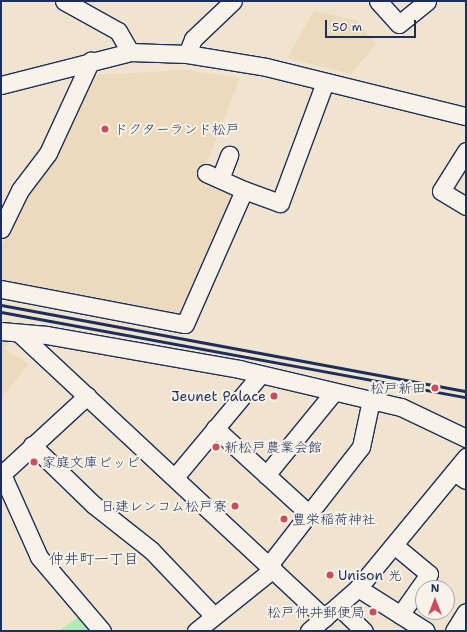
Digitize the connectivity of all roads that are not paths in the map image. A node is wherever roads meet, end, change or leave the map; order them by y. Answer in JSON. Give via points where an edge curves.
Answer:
{"nodes":[{"id":1,"x":64,"y":1,"type":"edge"},
{"id":2,"x":233,"y":1,"type":"edge"},
{"id":3,"x":378,"y":1,"type":"edge"},
{"id":4,"x":427,"y":1,"type":"edge"},
{"id":5,"x":130,"y":52,"type":"junction"},
{"id":6,"x":186,"y":54,"type":"junction"},
{"id":7,"x":91,"y":60,"type":"junction"},
{"id":8,"x":325,"y":82,"type":"junction"},
{"id":9,"x":1,"y":85,"type":"edge"},
{"id":10,"x":466,"y":116,"type":"edge"},
{"id":11,"x":466,"y":151,"type":"edge"},
{"id":12,"x":229,"y":155,"type":"dead end"},
{"id":13,"x":244,"y":190,"type":"junction"},
{"id":14,"x":466,"y":206,"type":"edge"},
{"id":15,"x":1,"y":229,"type":"edge"},
{"id":16,"x":1,"y":289,"type":"edge"},
{"id":17,"x":1,"y":331,"type":"edge"},
{"id":18,"x":22,"y":335,"type":"junction"},
{"id":19,"x":260,"y":375,"type":"junction"},
{"id":20,"x":334,"y":392,"type":"junction"},
{"id":21,"x":87,"y":396,"type":"junction"},
{"id":22,"x":371,"y":400,"type":"junction"},
{"id":23,"x":215,"y":428,"type":"junction"},
{"id":24,"x":466,"y":438,"type":"edge"},
{"id":25,"x":32,"y":445,"type":"junction"},
{"id":26,"x":466,"y":457,"type":"edge"},
{"id":27,"x":2,"y":474,"type":"edge"},
{"id":28,"x":266,"y":474,"type":"junction"},
{"id":29,"x":460,"y":476,"type":"edge"},
{"id":30,"x":175,"y":477,"type":"junction"},
{"id":31,"x":308,"y":513,"type":"junction"},
{"id":32,"x":394,"y":546,"type":"junction"},
{"id":33,"x":271,"y":567,"type":"junction"},
{"id":34,"x":358,"y":588,"type":"junction"},
{"id":35,"x":338,"y":606,"type":"junction"},
{"id":36,"x":466,"y":612,"type":"edge"},
{"id":37,"x":400,"y":615,"type":"junction"},
{"id":38,"x":214,"y":616,"type":"junction"},
{"id":39,"x":325,"y":618,"type":"junction"},
{"id":40,"x":102,"y":631,"type":"edge"},
{"id":41,"x":196,"y":631,"type":"edge"},
{"id":42,"x":309,"y":631,"type":"edge"},
{"id":43,"x":364,"y":631,"type":"edge"},
{"id":44,"x":426,"y":631,"type":"edge"},
{"id":45,"x":454,"y":631,"type":"edge"}],
"edges":[{"from":1,"to":5,"type":"street","via":[[118,31]]},
{"from":2,"to":6,"type":"street","via":[[193,39]]},
{"from":3,"to":4,"type":"street","via":[[399,24]]},
{"from":5,"to":6,"type":"street"},
{"from":5,"to":7,"type":"street"},
{"from":6,"to":8,"type":"street","via":[[238,60]]},
{"from":7,"to":9,"type":"street"},
{"from":7,"to":15,"type":"street","via":[[48,152],[20,190]]},
{"from":8,"to":10,"type":"street"},
{"from":8,"to":13,"type":"street","via":[[286,206]]},
{"from":11,"to":14,"type":"street","via":[[441,190]]},
{"from":12,"to":13,"type":"street","via":[[213,176]]},
{"from":13,"to":16,"type":"street","via":[[185,324]]},
{"from":17,"to":18,"type":"street"},
{"from":18,"to":19,"type":"street","via":[[47,335],[119,347]]},
{"from":18,"to":21,"type":"street"},
{"from":19,"to":20,"type":"street"},
{"from":19,"to":23,"type":"street"},
{"from":20,"to":22,"type":"street"},
{"from":20,"to":28,"type":"street"},
{"from":21,"to":25,"type":"street"},
{"from":21,"to":30,"type":"street"},
{"from":22,"to":24,"type":"street","via":[[401,407]]},
{"from":22,"to":31,"type":"street","via":[[361,447]]},
{"from":23,"to":28,"type":"street"},
{"from":23,"to":30,"type":"street"},
{"from":25,"to":27,"type":"street"},
{"from":25,"to":38,"type":"street","via":[[94,505],[151,550]]},
{"from":26,"to":29,"type":"street"},
{"from":27,"to":40,"type":"street","via":[[23,527],[39,557]]},
{"from":28,"to":31,"type":"street"},
{"from":29,"to":32,"type":"street"},
{"from":30,"to":33,"type":"street"},
{"from":31,"to":33,"type":"street"},
{"from":32,"to":34,"type":"street"},
{"from":32,"to":37,"type":"street","via":[[429,574]]},
{"from":33,"to":38,"type":"street"},
{"from":33,"to":39,"type":"street"},
{"from":34,"to":35,"type":"street"},
{"from":34,"to":37,"type":"street"},
{"from":35,"to":39,"type":"street"},
{"from":35,"to":43,"type":"street"},
{"from":36,"to":45,"type":"street"},
{"from":37,"to":44,"type":"street"},
{"from":38,"to":41,"type":"street"},
{"from":39,"to":42,"type":"street"}]}
